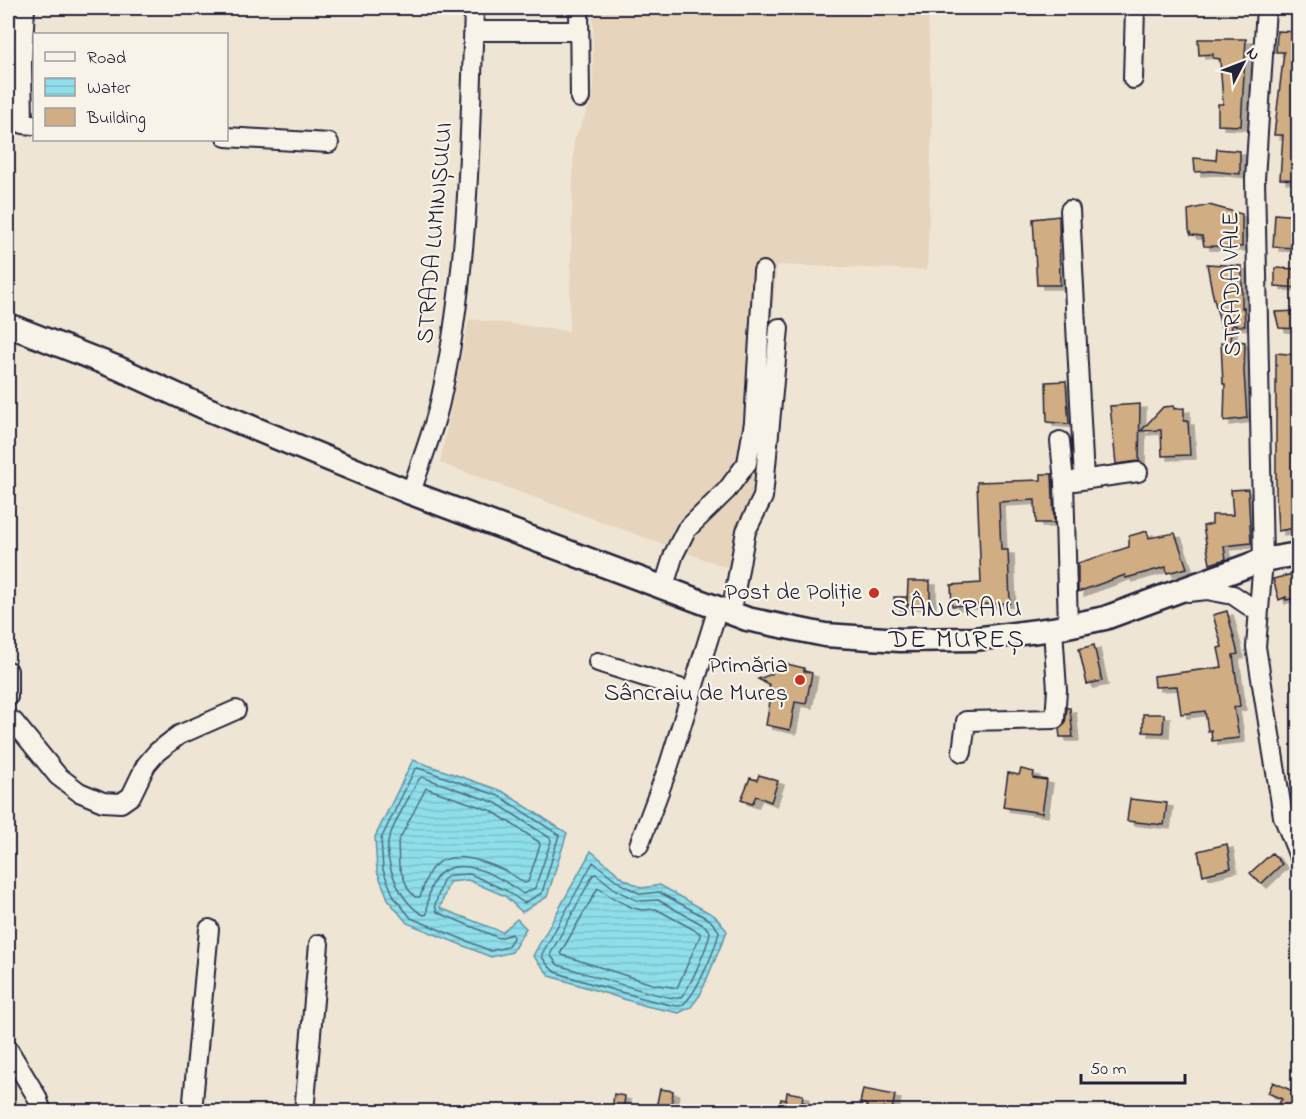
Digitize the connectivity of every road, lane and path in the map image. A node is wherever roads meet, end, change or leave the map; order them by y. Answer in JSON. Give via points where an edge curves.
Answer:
{"nodes":[{"id":1,"x":26,"y":8,"type":"edge"},
{"id":2,"x":474,"y":8,"type":"edge"},
{"id":3,"x":579,"y":8,"type":"edge"},
{"id":4,"x":1135,"y":8,"type":"edge"},
{"id":5,"x":1266,"y":8,"type":"edge"},
{"id":6,"x":473,"y":31,"type":"junction"},
{"id":7,"x":578,"y":31,"type":"junction"},
{"id":8,"x":15,"y":62,"type":"edge"},
{"id":9,"x":1133,"y":79,"type":"dead end"},
{"id":10,"x":580,"y":98,"type":"dead end"},
{"id":11,"x":33,"y":125,"type":"edge"},
{"id":12,"x":228,"y":137,"type":"edge"},
{"id":13,"x":329,"y":143,"type":"dead end"},
{"id":14,"x":1070,"y":210,"type":"dead end"},
{"id":15,"x":763,"y":272,"type":"dead end"},
{"id":16,"x":8,"y":325,"type":"edge"},
{"id":17,"x":779,"y":328,"type":"dead end"},
{"id":18,"x":1060,"y":441,"type":"dead end"},
{"id":19,"x":1137,"y":472,"type":"dead end"},
{"id":20,"x":1084,"y":479,"type":"junction"},
{"id":21,"x":1064,"y":482,"type":"junction"},
{"id":22,"x":411,"y":493,"type":"junction"},
{"id":23,"x":1299,"y":554,"type":"edge"},
{"id":24,"x":1263,"y":560,"type":"junction"},
{"id":25,"x":663,"y":589,"type":"junction"},
{"id":26,"x":1177,"y":592,"type":"junction"},
{"id":27,"x":724,"y":611,"type":"junction"},
{"id":28,"x":1258,"y":612,"type":"junction"},
{"id":29,"x":1060,"y":628,"type":"junction"},
{"id":30,"x":598,"y":662,"type":"dead end"},
{"id":31,"x":8,"y":671,"type":"edge"},
{"id":32,"x":692,"y":692,"type":"junction"},
{"id":33,"x":8,"y":697,"type":"edge"},
{"id":34,"x":236,"y":710,"type":"dead end"},
{"id":35,"x":8,"y":718,"type":"edge"},
{"id":36,"x":962,"y":752,"type":"dead end"},
{"id":37,"x":639,"y":845,"type":"dead end"},
{"id":38,"x":1299,"y":854,"type":"edge"},
{"id":39,"x":209,"y":929,"type":"dead end"},
{"id":40,"x":319,"y":944,"type":"dead end"},
{"id":41,"x":8,"y":1049,"type":"edge"},
{"id":42,"x":42,"y":1112,"type":"edge"},
{"id":43,"x":192,"y":1112,"type":"edge"},
{"id":44,"x":304,"y":1112,"type":"edge"}],
"edges":[{"from":1,"to":8,"type":"street"},
{"from":2,"to":6,"type":"street","name":"STRADA LUMINIȘULUI"},
{"from":3,"to":7,"type":"street"},
{"from":4,"to":9,"type":"street"},
{"from":5,"to":24,"type":"street","name":"STRADA VALE","via":[[1255,179]]},
{"from":6,"to":7,"type":"street"},
{"from":6,"to":22,"type":"street","name":"STRADA LUMINIȘULUI","via":[[470,175],[457,312],[440,405]]},
{"from":7,"to":10,"type":"street"},
{"from":8,"to":11,"type":"street","via":[[23,124]]},
{"from":12,"to":13,"type":"street"},
{"from":14,"to":20,"type":"street"},
{"from":15,"to":25,"type":"street","via":[[754,422],[747,463],[727,490],[686,530]]},
{"from":16,"to":22,"type":"main road"},
{"from":17,"to":27,"type":"street","via":[[763,497],[747,531]]},
{"from":18,"to":21,"type":"street"},
{"from":19,"to":20,"type":"street"},
{"from":20,"to":21,"type":"street"},
{"from":21,"to":29,"type":"street"},
{"from":22,"to":25,"type":"main road"},
{"from":23,"to":24,"type":"main road"},
{"from":24,"to":26,"type":"main road"},
{"from":24,"to":28,"type":"street","name":"STRADA VALE"},
{"from":25,"to":27,"type":"main road"},
{"from":26,"to":28,"type":"street","via":[[1207,590],[1233,596]]},
{"from":26,"to":29,"type":"main road","via":[[1105,618]]},
{"from":27,"to":29,"type":"main road","via":[[825,636],[900,640],[974,639]]},
{"from":27,"to":32,"type":"street"},
{"from":28,"to":38,"type":"street","name":"STRADA VALE","via":[[1256,647],[1270,743],[1283,816]]},
{"from":29,"to":36,"type":"street","via":[[1055,719],[966,721]]},
{"from":30,"to":32,"type":"street"},
{"from":31,"to":33,"type":"street"},
{"from":32,"to":37,"type":"street"},
{"from":34,"to":35,"type":"street","via":[[179,735],[157,752],[131,796],[121,803],[103,802],[78,792],[58,776]]},
{"from":39,"to":43,"type":"street"},
{"from":40,"to":44,"type":"street"},
{"from":41,"to":42,"type":"street","via":[[38,1097]]}]}
